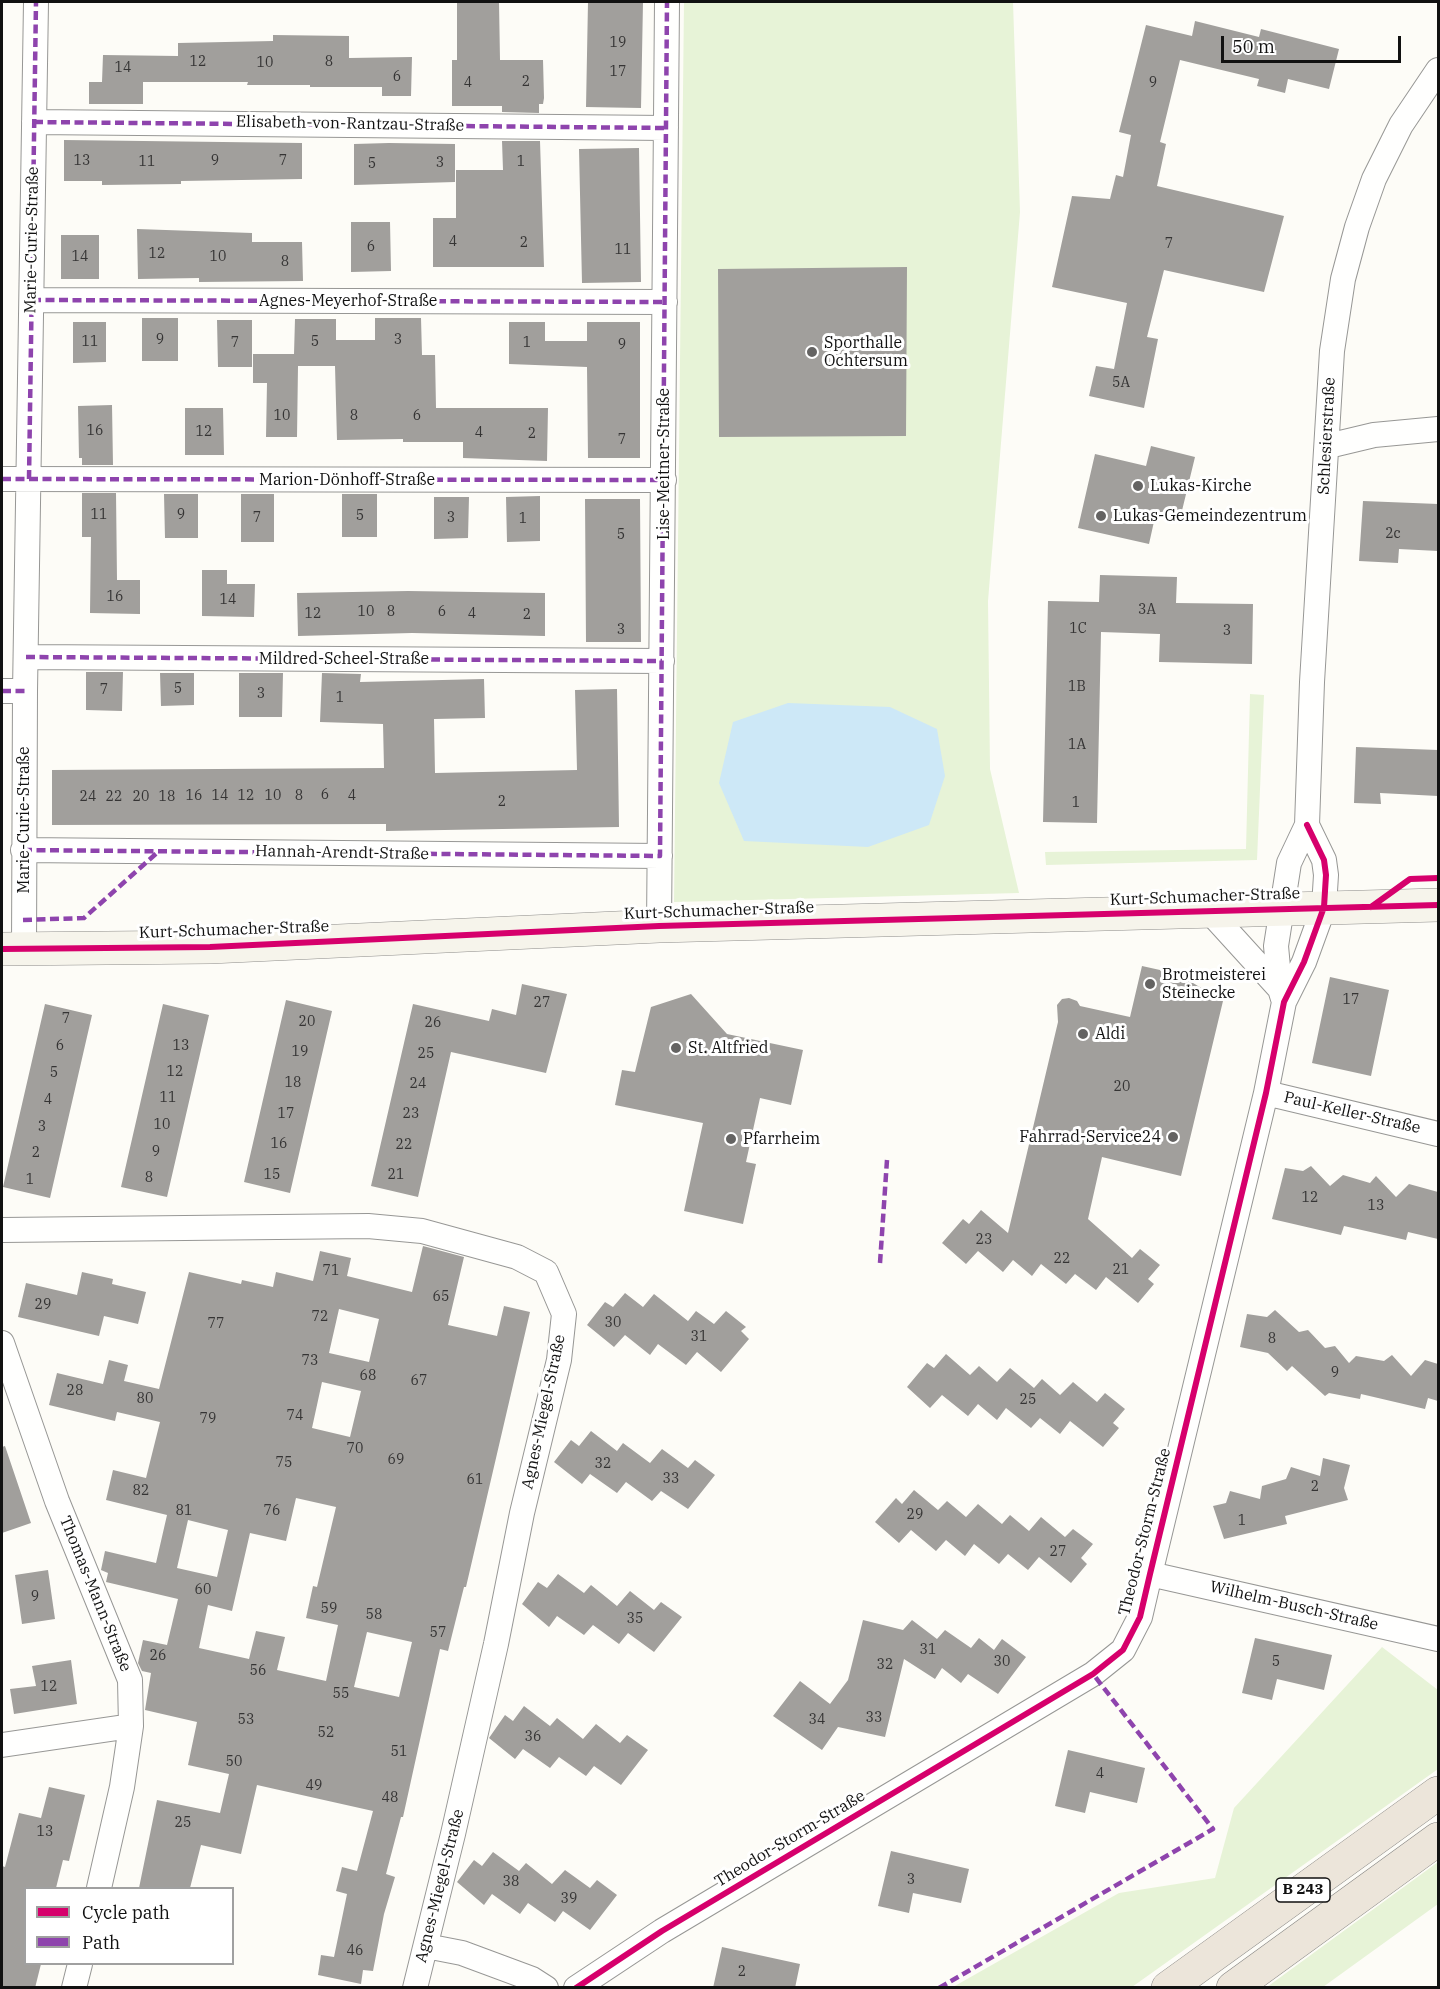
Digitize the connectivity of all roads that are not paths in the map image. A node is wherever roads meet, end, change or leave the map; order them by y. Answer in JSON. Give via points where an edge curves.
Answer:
{"nodes":[{"id":1,"x":36,"y":2,"type":"edge"},
{"id":2,"x":666,"y":2,"type":"edge"},
{"id":3,"x":1438,"y":70,"type":"edge"},
{"id":4,"x":34,"y":122,"type":"junction"},
{"id":5,"x":666,"y":128,"type":"junction"},
{"id":6,"x":32,"y":300,"type":"junction"},
{"id":7,"x":665,"y":302,"type":"junction"},
{"id":8,"x":1438,"y":429,"type":"edge"},
{"id":9,"x":1328,"y":446,"type":"junction"},
{"id":10,"x":2,"y":479,"type":"edge"},
{"id":11,"x":29,"y":479,"type":"junction"},
{"id":12,"x":664,"y":480,"type":"junction"},
{"id":13,"x":26,"y":657,"type":"junction"},
{"id":14,"x":662,"y":661,"type":"junction"},
{"id":15,"x":13,"y":691,"type":"edge"},
{"id":16,"x":1307,"y":825,"type":"junction"},
{"id":17,"x":23,"y":850,"type":"junction"},
{"id":18,"x":660,"y":856,"type":"junction"},
{"id":19,"x":1438,"y":905,"type":"edge"},
{"id":20,"x":1324,"y":907,"type":"junction"},
{"id":21,"x":1282,"y":909,"type":"junction"},
{"id":22,"x":1209,"y":911,"type":"junction"},
{"id":23,"x":659,"y":926,"type":"junction"},
{"id":24,"x":13,"y":949,"type":"edge"},
{"id":25,"x":1282,"y":996,"type":"junction"},
{"id":26,"x":1266,"y":1093,"type":"junction"},
{"id":27,"x":1438,"y":1134,"type":"edge"},
{"id":28,"x":2,"y":1230,"type":"edge"},
{"id":29,"x":2,"y":1343,"type":"edge"},
{"id":30,"x":1150,"y":1574,"type":"junction"},
{"id":31,"x":1438,"y":1640,"type":"edge"},
{"id":32,"x":131,"y":1726,"type":"junction"},
{"id":33,"x":2,"y":1745,"type":"edge"},
{"id":34,"x":1438,"y":1793,"type":"edge"},
{"id":35,"x":1438,"y":1839,"type":"edge"},
{"id":36,"x":99,"y":1887,"type":"edge"},
{"id":37,"x":426,"y":1946,"type":"junction"},
{"id":38,"x":80,"y":1965,"type":"edge"},
{"id":39,"x":74,"y":1988,"type":"edge"},
{"id":40,"x":415,"y":1988,"type":"edge"},
{"id":41,"x":546,"y":1988,"type":"edge"},
{"id":42,"x":576,"y":1988,"type":"edge"},
{"id":43,"x":1168,"y":1988,"type":"edge"},
{"id":44,"x":1233,"y":1988,"type":"edge"}],
"edges":[{"from":1,"to":4,"type":"street","name":"Marie-Curie-Straße"},
{"from":2,"to":5,"type":"street","name":"Lise-Meitner-Straße"},
{"from":3,"to":9,"type":"street","name":"Schlesierstraße","via":[[1401,125],[1374,179],[1357,227],[1343,279],[1332,351]]},
{"from":4,"to":5,"type":"street","name":"Elisabeth-von-Rantzau-Straße"},
{"from":4,"to":6,"type":"street","name":"Marie-Curie-Straße"},
{"from":5,"to":7,"type":"street","name":"Lise-Meitner-Straße"},
{"from":6,"to":7,"type":"street","name":"Agnes-Meyerhof-Straße"},
{"from":6,"to":11,"type":"street","name":"Marie-Curie-Straße"},
{"from":7,"to":12,"type":"street","name":"Lise-Meitner-Straße"},
{"from":8,"to":9,"type":"street","via":[[1374,435]]},
{"from":9,"to":16,"type":"street","name":"Schlesierstraße"},
{"from":10,"to":11,"type":"street"},
{"from":11,"to":12,"type":"street","name":"Marion-Dönhoff-Straße"},
{"from":11,"to":13,"type":"street","name":"Marie-Curie-Straße"},
{"from":12,"to":14,"type":"street","name":"Lise-Meitner-Straße"},
{"from":13,"to":14,"type":"street","name":"Mildred-Scheel-Straße"},
{"from":13,"to":15,"type":"street","name":"Marie-Curie-Straße"},
{"from":14,"to":18,"type":"street","name":"Lise-Meitner-Straße"},
{"from":15,"to":17,"type":"street","name":"Marie-Curie-Straße"},
{"from":16,"to":20,"type":"street","name":"Schlesierstraße","via":[[1324,860]]},
{"from":16,"to":21,"type":"street","name":"Schlesierstraße","via":[[1289,863]]},
{"from":17,"to":18,"type":"street","name":"Hannah-Arendt-Straße"},
{"from":17,"to":24,"type":"street","name":"Marie-Curie-Straße"},
{"from":18,"to":23,"type":"street","name":"Lise-Meitner-Straße"},
{"from":19,"to":20,"type":"main road","name":"Kurt-Schumacher-Straße"},
{"from":20,"to":21,"type":"main road","name":"Kurt-Schumacher-Straße"},
{"from":20,"to":25,"type":"street","name":"Theodor-Storm-Straße","via":[[1304,962]]},
{"from":21,"to":22,"type":"main road","name":"Kurt-Schumacher-Straße"},
{"from":21,"to":25,"type":"street","name":"Theodor-Storm-Straße","via":[[1276,946]]},
{"from":22,"to":23,"type":"main road","name":"Kurt-Schumacher-Straße"},
{"from":22,"to":25,"type":"street"},
{"from":23,"to":24,"type":"main road","name":"Kurt-Schumacher-Straße","via":[[210,946]]},
{"from":25,"to":26,"type":"street","name":"Theodor-Storm-Straße"},
{"from":26,"to":27,"type":"street","name":"Paul-Keller-Straße"},
{"from":26,"to":30,"type":"street","name":"Theodor-Storm-Straße"},
{"from":28,"to":37,"type":"street","name":"Agnes-Miegel-Straße","via":[[368,1226],[422,1231],[517,1257],[546,1272],[564,1314],[559,1360]]},
{"from":29,"to":32,"type":"street","name":"Thomas-Mann-Straße","via":[[69,1532],[130,1680]]},
{"from":30,"to":31,"type":"street","name":"Wilhelm-Busch-Straße"},
{"from":30,"to":42,"type":"street","name":"Theodor-Storm-Straße","via":[[1140,1617],[1123,1650],[1094,1674],[662,1931]]},
{"from":32,"to":33,"type":"street"},
{"from":32,"to":36,"type":"street","name":"Thomas-Mann-Straße"},
{"from":34,"to":43,"type":"highway","number":"B 243"},
{"from":35,"to":44,"type":"highway","number":"B 243"},
{"from":37,"to":40,"type":"street","name":"Agnes-Miegel-Straße"},
{"from":37,"to":41,"type":"street","via":[[462,1953],[532,1978]]},
{"from":38,"to":39,"type":"street"}]}
